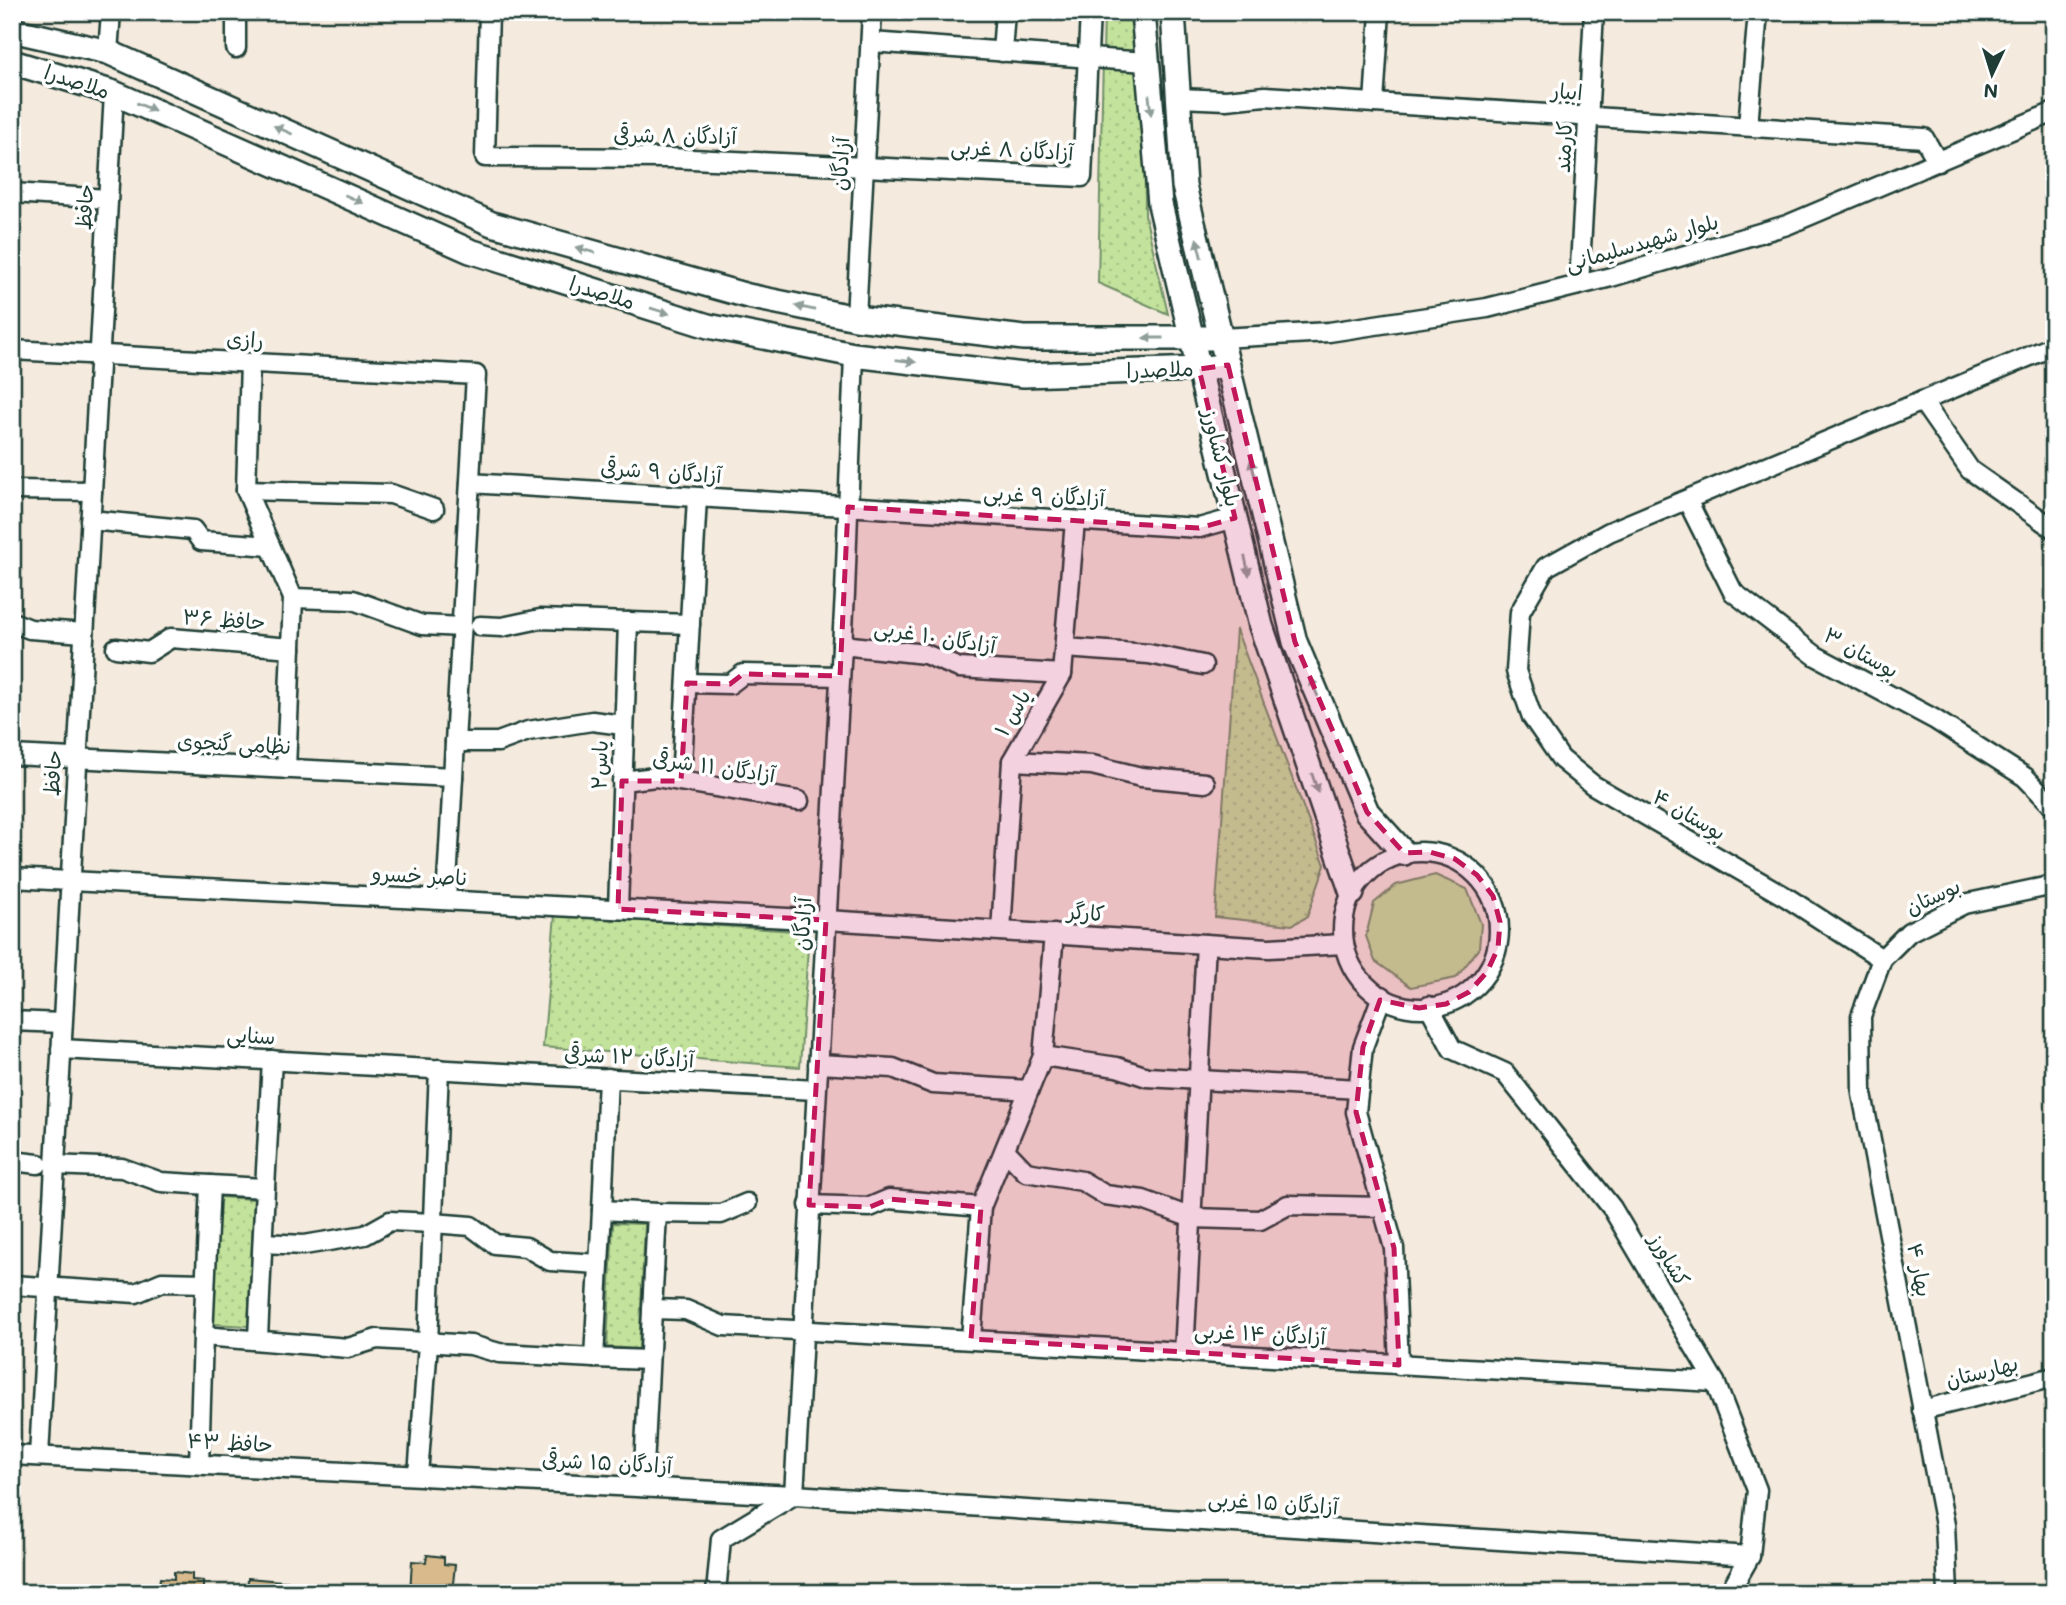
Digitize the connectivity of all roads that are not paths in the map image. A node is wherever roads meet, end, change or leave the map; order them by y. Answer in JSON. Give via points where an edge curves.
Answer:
{"nodes":[{"id":1,"x":111,"y":12,"type":"edge"},
{"id":2,"x":236,"y":12,"type":"edge"},
{"id":3,"x":489,"y":12,"type":"edge"},
{"id":4,"x":872,"y":12,"type":"edge"},
{"id":5,"x":1005,"y":12,"type":"edge"},
{"id":6,"x":1090,"y":12,"type":"edge"},
{"id":7,"x":1143,"y":12,"type":"edge"},
{"id":8,"x":1173,"y":12,"type":"edge"},
{"id":9,"x":1380,"y":12,"type":"edge"},
{"id":10,"x":1594,"y":12,"type":"edge"},
{"id":11,"x":1758,"y":12,"type":"edge"},
{"id":12,"x":12,"y":30,"type":"edge"},
{"id":13,"x":871,"y":42,"type":"junction"},
{"id":14,"x":236,"y":48,"type":"dead end"},
{"id":15,"x":108,"y":52,"type":"junction"},
{"id":16,"x":1002,"y":52,"type":"junction"},
{"id":17,"x":1088,"y":59,"type":"junction"},
{"id":18,"x":12,"y":62,"type":"edge"},
{"id":19,"x":1146,"y":62,"type":"junction"},
{"id":20,"x":114,"y":93,"type":"junction"},
{"id":21,"x":1179,"y":98,"type":"junction"},
{"id":22,"x":1374,"y":103,"type":"junction"},
{"id":23,"x":2054,"y":112,"type":"edge"},
{"id":24,"x":1588,"y":116,"type":"junction"},
{"id":25,"x":1748,"y":126,"type":"junction"},
{"id":26,"x":1938,"y":162,"type":"junction"},
{"id":27,"x":864,"y":165,"type":"junction"},
{"id":28,"x":12,"y":193,"type":"edge"},
{"id":29,"x":108,"y":198,"type":"junction"},
{"id":30,"x":1579,"y":285,"type":"junction"},
{"id":31,"x":856,"y":318,"type":"junction"},
{"id":32,"x":1191,"y":338,"type":"junction"},
{"id":33,"x":1221,"y":338,"type":"junction"},
{"id":34,"x":2054,"y":346,"type":"edge"},
{"id":35,"x":12,"y":350,"type":"edge"},
{"id":36,"x":99,"y":354,"type":"junction"},
{"id":37,"x":854,"y":355,"type":"junction"},
{"id":38,"x":250,"y":363,"type":"junction"},
{"id":39,"x":1228,"y":365,"type":"junction"},
{"id":40,"x":1199,"y":369,"type":"junction"},
{"id":41,"x":1922,"y":401,"type":"junction"},
{"id":42,"x":470,"y":483,"type":"junction"},
{"id":43,"x":12,"y":490,"type":"edge"},
{"id":44,"x":246,"y":490,"type":"junction"},
{"id":45,"x":92,"y":491,"type":"junction"},
{"id":46,"x":697,"y":498,"type":"junction"},
{"id":47,"x":1687,"y":500,"type":"junction"},
{"id":48,"x":848,"y":508,"type":"junction"},
{"id":49,"x":434,"y":509,"type":"dead end"},
{"id":50,"x":1235,"y":518,"type":"junction"},
{"id":51,"x":90,"y":520,"type":"junction"},
{"id":52,"x":1075,"y":521,"type":"junction"},
{"id":53,"x":2054,"y":529,"type":"edge"},
{"id":54,"x":270,"y":546,"type":"junction"},
{"id":55,"x":293,"y":598,"type":"junction"},
{"id":56,"x":12,"y":622,"type":"edge"},
{"id":57,"x":628,"y":622,"type":"junction"},
{"id":58,"x":690,"y":624,"type":"junction"},
{"id":59,"x":471,"y":627,"type":"junction"},
{"id":60,"x":84,"y":633,"type":"junction"},
{"id":61,"x":842,"y":645,"type":"junction"},
{"id":62,"x":116,"y":648,"type":"dead end"},
{"id":63,"x":291,"y":648,"type":"junction"},
{"id":64,"x":1065,"y":649,"type":"junction"},
{"id":65,"x":1203,"y":666,"type":"dead end"},
{"id":66,"x":1062,"y":674,"type":"junction"},
{"id":67,"x":840,"y":676,"type":"junction"},
{"id":68,"x":687,"y":683,"type":"junction"},
{"id":69,"x":615,"y":724,"type":"dead end"},
{"id":70,"x":455,"y":742,"type":"junction"},
{"id":71,"x":12,"y":755,"type":"edge"},
{"id":72,"x":77,"y":759,"type":"junction"},
{"id":73,"x":1012,"y":761,"type":"junction"},
{"id":74,"x":286,"y":769,"type":"junction"},
{"id":75,"x":453,"y":778,"type":"junction"},
{"id":76,"x":622,"y":781,"type":"junction"},
{"id":77,"x":681,"y":781,"type":"junction"},
{"id":78,"x":1205,"y":783,"type":"dead end"},
{"id":79,"x":799,"y":801,"type":"dead end"},
{"id":80,"x":2054,"y":807,"type":"edge"},
{"id":81,"x":1404,"y":853,"type":"junction"},
{"id":82,"x":12,"y":878,"type":"edge"},
{"id":83,"x":70,"y":881,"type":"junction"},
{"id":84,"x":2054,"y":885,"type":"edge"},
{"id":85,"x":1352,"y":892,"type":"junction"},
{"id":86,"x":446,"y":900,"type":"junction"},
{"id":87,"x":618,"y":909,"type":"junction"},
{"id":88,"x":826,"y":920,"type":"junction"},
{"id":89,"x":1000,"y":931,"type":"junction"},
{"id":90,"x":1054,"y":934,"type":"junction"},
{"id":91,"x":1206,"y":944,"type":"junction"},
{"id":92,"x":1344,"y":944,"type":"junction"},
{"id":93,"x":1882,"y":959,"type":"junction"},
{"id":94,"x":1382,"y":996,"type":"junction"},
{"id":95,"x":1429,"y":1006,"type":"junction"},
{"id":96,"x":12,"y":1021,"type":"edge"},
{"id":97,"x":62,"y":1023,"type":"junction"},
{"id":98,"x":61,"y":1049,"type":"junction"},
{"id":99,"x":1043,"y":1056,"type":"junction"},
{"id":100,"x":272,"y":1060,"type":"junction"},
{"id":101,"x":818,"y":1064,"type":"junction"},
{"id":102,"x":439,"y":1069,"type":"junction"},
{"id":103,"x":608,"y":1078,"type":"junction"},
{"id":104,"x":1199,"y":1081,"type":"junction"},
{"id":105,"x":1359,"y":1089,"type":"junction"},
{"id":106,"x":816,"y":1090,"type":"junction"},
{"id":107,"x":1029,"y":1090,"type":"junction"},
{"id":108,"x":1005,"y":1150,"type":"junction"},
{"id":109,"x":12,"y":1161,"type":"edge"},
{"id":110,"x":46,"y":1164,"type":"junction"},
{"id":111,"x":210,"y":1185,"type":"junction"},
{"id":112,"x":265,"y":1188,"type":"junction"},
{"id":113,"x":747,"y":1203,"type":"dead end"},
{"id":114,"x":809,"y":1205,"type":"junction"},
{"id":115,"x":981,"y":1207,"type":"junction"},
{"id":116,"x":1383,"y":1207,"type":"junction"},
{"id":117,"x":602,"y":1210,"type":"junction"},
{"id":118,"x":657,"y":1213,"type":"junction"},
{"id":119,"x":1192,"y":1218,"type":"junction"},
{"id":120,"x":433,"y":1223,"type":"junction"},
{"id":121,"x":263,"y":1243,"type":"junction"},
{"id":122,"x":599,"y":1264,"type":"junction"},
{"id":123,"x":205,"y":1283,"type":"junction"},
{"id":124,"x":12,"y":1285,"type":"edge"},
{"id":125,"x":48,"y":1287,"type":"junction"},
{"id":126,"x":652,"y":1309,"type":"junction"},
{"id":127,"x":802,"y":1331,"type":"junction"},
{"id":128,"x":203,"y":1336,"type":"junction"},
{"id":129,"x":258,"y":1338,"type":"junction"},
{"id":130,"x":971,"y":1339,"type":"junction"},
{"id":131,"x":428,"y":1344,"type":"junction"},
{"id":132,"x":1184,"y":1353,"type":"junction"},
{"id":133,"x":594,"y":1358,"type":"junction"},
{"id":134,"x":649,"y":1360,"type":"junction"},
{"id":135,"x":1399,"y":1365,"type":"junction"},
{"id":136,"x":2054,"y":1377,"type":"edge"},
{"id":137,"x":1715,"y":1382,"type":"junction"},
{"id":138,"x":1922,"y":1410,"type":"junction"},
{"id":139,"x":12,"y":1455,"type":"edge"},
{"id":140,"x":39,"y":1456,"type":"junction"},
{"id":141,"x":198,"y":1464,"type":"junction"},
{"id":142,"x":418,"y":1475,"type":"junction"},
{"id":143,"x":643,"y":1487,"type":"junction"},
{"id":144,"x":794,"y":1495,"type":"junction"},
{"id":145,"x":1749,"y":1556,"type":"junction"},
{"id":146,"x":716,"y":1593,"type":"edge"},
{"id":147,"x":1729,"y":1593,"type":"edge"},
{"id":148,"x":1948,"y":1593,"type":"edge"}],
"edges":[{"from":1,"to":15,"type":"street"},
{"from":2,"to":14,"type":"street"},
{"from":3,"to":27,"type":"street","name":"آزادگان ۸ شرقی","via":[[485,157]]},
{"from":4,"to":13,"type":"street","name":"آزادگان"},
{"from":5,"to":16,"type":"street"},
{"from":6,"to":17,"type":"street"},
{"from":7,"to":19,"type":"main road","name":"بلوار کشاورز"},
{"from":8,"to":21,"type":"main road","name":"بلوار کشاورز"},
{"from":9,"to":22,"type":"street"},
{"from":10,"to":24,"type":"street","name":"کارمند"},
{"from":11,"to":25,"type":"street"},
{"from":12,"to":15,"type":"main road","name":"ملاصدرا"},
{"from":13,"to":16,"type":"street"},
{"from":13,"to":27,"type":"street","name":"آزادگان"},
{"from":31,"to":15,"type":"main road","name":"ملاصدرا","one_way":true,"via":[[748,296],[492,224]]},
{"from":16,"to":17,"type":"street"},
{"from":17,"to":19,"type":"street"},
{"from":17,"to":27,"type":"street","name":"آزادگان ۸ غربی","via":[[1082,177]]},
{"from":18,"to":20,"type":"main road","name":"ملاصدرا"},
{"from":19,"to":32,"type":"main road","name":"بلوار کشاورز","one_way":true,"via":[[1160,204]]},
{"from":20,"to":29,"type":"street","name":"حافظ"},
{"from":20,"to":37,"type":"main road","name":"ملاصدرا","one_way":true,"via":[[470,251],[708,326]]},
{"from":21,"to":22,"type":"street","name":"ابیار","via":[[1265,96]]},
{"from":33,"to":21,"type":"main road","name":"بلوار کشاورز","one_way":true,"via":[[1184,186]]},
{"from":22,"to":24,"type":"street","name":"ابیار"},
{"from":23,"to":26,"type":"street","name":"بلوار شهیدسلیمانی"},
{"from":24,"to":25,"type":"street","name":"ابیار"},
{"from":24,"to":30,"type":"street","name":"کارمند"},
{"from":25,"to":26,"type":"street","name":"ابیار","via":[[1924,138]]},
{"from":26,"to":30,"type":"street","name":"بلوار شهیدسلیمانی","via":[[1787,225]]},
{"from":27,"to":31,"type":"street","name":"آزادگان"},
{"from":28,"to":29,"type":"street"},
{"from":29,"to":36,"type":"street","name":"حافظ"},
{"from":30,"to":33,"type":"street","name":"بلوار شهیدسلیمانی","via":[[1488,308],[1329,332]]},
{"from":32,"to":31,"type":"main road","name":"ملاصدرا","one_way":true,"via":[[1024,338]]},
{"from":32,"to":33,"type":"main road","name":"ملاصدرا"},
{"from":32,"to":40,"type":"main road","name":"بلوار کشاورز"},
{"from":33,"to":39,"type":"main road","name":"بلوار کشاورز"},
{"from":34,"to":41,"type":"street"},
{"from":35,"to":36,"type":"street","name":"رازی"},
{"from":36,"to":38,"type":"street","name":"رازی"},
{"from":36,"to":45,"type":"street","name":"حافظ"},
{"from":37,"to":40,"type":"main road","name":"ملاصدرا","one_way":true,"via":[[1024,375]]},
{"from":37,"to":48,"type":"street","name":"آزادگان"},
{"from":38,"to":42,"type":"street","name":"رازی","via":[[476,375]]},
{"from":38,"to":44,"type":"street"},
{"from":39,"to":40,"type":"main road","name":"ملاصدرا"},
{"from":81,"to":39,"type":"main road","name":"بلوار کشاورز","one_way":true,"via":[[1367,812],[1294,642]]},
{"from":40,"to":50,"type":"main road","name":"بلوار کشاورز"},
{"from":41,"to":47,"type":"street"},
{"from":41,"to":53,"type":"street","via":[[1970,470]]},
{"from":42,"to":46,"type":"street","name":"آزادگان ۹ شرقی"},
{"from":42,"to":59,"type":"street"},
{"from":43,"to":45,"type":"street"},
{"from":44,"to":49,"type":"street","via":[[391,494]]},
{"from":44,"to":54,"type":"street"},
{"from":45,"to":51,"type":"street","name":"حافظ"},
{"from":46,"to":48,"type":"street","name":"آزادگان ۹ شرقی"},
{"from":46,"to":58,"type":"street"},
{"from":47,"to":80,"type":"street","name":"بوستان ۳","via":[[1732,592],[1816,656],[1934,719],[2025,776]]},
{"from":47,"to":93,"type":"street","name":"بوستان ۴","via":[[1609,532],[1546,567],[1520,612],[1516,671],[1532,717],[1561,759],[1593,786],[1786,897]]},
{"from":48,"to":52,"type":"street","name":"آزادگان ۹ غربی"},
{"from":48,"to":61,"type":"street","name":"آزادگان"},
{"from":50,"to":52,"type":"street","name":"آزادگان ۹ غربی","via":[[1199,528]]},
{"from":50,"to":85,"type":"main road","name":"بلوار کشاورز","one_way":true,"via":[[1261,626]]},
{"from":51,"to":54,"type":"street","via":[[193,530],[201,541]]},
{"from":51,"to":60,"type":"street","name":"حافظ"},
{"from":52,"to":64,"type":"street","name":"یاس ۱"},
{"from":54,"to":55,"type":"street"},
{"from":55,"to":59,"type":"street","via":[[353,600],[422,625]]},
{"from":55,"to":63,"type":"street"},
{"from":56,"to":60,"type":"street","via":[[30,629]]},
{"from":57,"to":58,"type":"street"},
{"from":57,"to":59,"type":"street","via":[[540,619],[502,627]]},
{"from":57,"to":76,"type":"street","name":"یاس۲"},
{"from":58,"to":68,"type":"street"},
{"from":59,"to":70,"type":"street"},
{"from":60,"to":72,"type":"street","name":"حافظ"},
{"from":61,"to":66,"type":"street","name":"آزادگان ۱۰ غربی","via":[[925,654],[959,668]]},
{"from":61,"to":67,"type":"street","name":"آزادگان"},
{"from":62,"to":63,"type":"street","name":"حافظ ۳۶","via":[[149,652],[171,638]]},
{"from":63,"to":74,"type":"street"},
{"from":64,"to":65,"type":"street","via":[[1149,654]]},
{"from":64,"to":66,"type":"street","name":"یاس ۱"},
{"from":66,"to":73,"type":"street","name":"یاس ۱"},
{"from":67,"to":68,"type":"street","via":[[743,674],[730,684]]},
{"from":67,"to":88,"type":"street","name":"آزادگان"},
{"from":68,"to":77,"type":"street"},
{"from":69,"to":70,"type":"street","via":[[592,721],[498,742]]},
{"from":70,"to":75,"type":"street"},
{"from":71,"to":72,"type":"street","name":"نظامی گنجوی"},
{"from":72,"to":74,"type":"street","name":"نظامی گنجوی"},
{"from":72,"to":83,"type":"street","name":"حافظ"},
{"from":73,"to":78,"type":"street","via":[[1092,765]]},
{"from":73,"to":89,"type":"street","name":"یاس ۱"},
{"from":74,"to":75,"type":"street","name":"نظامی گنجوی"},
{"from":75,"to":86,"type":"street"},
{"from":76,"to":77,"type":"street","name":"آزادگان ۱۱ شرقی","via":[[656,777]]},
{"from":76,"to":87,"type":"street","name":"یاس۲"},
{"from":77,"to":79,"type":"street","name":"آزادگان ۱۱ شرقی"},
{"from":81,"to":85,"type":"street","via":[[1383,861]]},
{"from":81,"to":95,"type":"street","via":[[1430,852],[1455,859],[1477,875],[1493,896],[1500,922],[1498,948],[1487,972],[1469,992],[1446,1004]]},
{"from":82,"to":83,"type":"street","name":"ناصر خسرو"},
{"from":83,"to":86,"type":"street","name":"ناصر خسرو"},
{"from":83,"to":97,"type":"street","name":"حافظ"},
{"from":84,"to":93,"type":"street","name":"بوستان","via":[[1964,904],[1909,932]]},
{"from":85,"to":92,"type":"street","via":[[1343,918]]},
{"from":86,"to":87,"type":"street","name":"ناصر خسرو"},
{"from":87,"to":88,"type":"street","name":"ناصر خسرو"},
{"from":88,"to":89,"type":"street","name":"کارگر"},
{"from":88,"to":101,"type":"street","name":"آزادگان"},
{"from":89,"to":90,"type":"street","name":"کارگر"},
{"from":90,"to":91,"type":"street","name":"کارگر"},
{"from":90,"to":99,"type":"street"},
{"from":91,"to":92,"type":"street","name":"کارگر","via":[[1269,948]]},
{"from":91,"to":104,"type":"street"},
{"from":92,"to":94,"type":"street","via":[[1353,969]]},
{"from":93,"to":138,"type":"street","name":"بهار ۴","via":[[1861,1016],[1862,1094]]},
{"from":94,"to":95,"type":"street","via":[[1393,1003]]},
{"from":94,"to":105,"type":"street","via":[[1363,1047]]},
{"from":95,"to":137,"type":"street","name":"کشاورز","via":[[1452,1049],[1505,1073],[1612,1208]]},
{"from":96,"to":97,"type":"street"},
{"from":97,"to":98,"type":"street","name":"حافظ"},
{"from":98,"to":100,"type":"street","name":"سنایی"},
{"from":98,"to":110,"type":"street","name":"حافظ"},
{"from":99,"to":104,"type":"street","via":[[1117,1067],[1147,1077]]},
{"from":99,"to":107,"type":"street"},
{"from":100,"to":102,"type":"street","name":"سنایی"},
{"from":100,"to":112,"type":"street"},
{"from":101,"to":106,"type":"street","name":"آزادگان"},
{"from":101,"to":107,"type":"street","via":[[893,1068],[933,1084]]},
{"from":102,"to":103,"type":"street","name":"آزادگان ۱۲ شرقی"},
{"from":102,"to":120,"type":"street"},
{"from":103,"to":106,"type":"street","name":"آزادگان ۱۲ شرقی"},
{"from":103,"to":117,"type":"street"},
{"from":104,"to":105,"type":"street"},
{"from":104,"to":119,"type":"street"},
{"from":105,"to":116,"type":"street","via":[[1356,1112]]},
{"from":106,"to":114,"type":"street","name":"آزادگان"},
{"from":107,"to":108,"type":"street"},
{"from":108,"to":115,"type":"street"},
{"from":108,"to":119,"type":"street","via":[[1026,1172],[1082,1181],[1105,1195],[1143,1199]]},
{"from":109,"to":110,"type":"street"},
{"from":110,"to":111,"type":"street","via":[[122,1168],[161,1182]]},
{"from":110,"to":125,"type":"street","name":"حافظ"},
{"from":111,"to":112,"type":"street"},
{"from":111,"to":123,"type":"street"},
{"from":112,"to":121,"type":"street"},
{"from":113,"to":118,"type":"street","via":[[721,1214]]},
{"from":114,"to":115,"type":"street","via":[[870,1207],[889,1199]]},
{"from":114,"to":127,"type":"street","name":"آزادگان"},
{"from":115,"to":130,"type":"street"},
{"from":116,"to":119,"type":"street","via":[[1288,1205],[1260,1220]]},
{"from":116,"to":135,"type":"street","via":[[1394,1248]]},
{"from":117,"to":118,"type":"street"},
{"from":117,"to":122,"type":"street"},
{"from":118,"to":126,"type":"street"},
{"from":119,"to":132,"type":"street"},
{"from":120,"to":121,"type":"street","via":[[390,1222],[365,1235],[304,1245]]},
{"from":120,"to":122,"type":"street","via":[[471,1226],[495,1244],[526,1247],[550,1261]]},
{"from":120,"to":131,"type":"street"},
{"from":121,"to":129,"type":"street"},
{"from":122,"to":133,"type":"street"},
{"from":123,"to":125,"type":"street","via":[[162,1282],[136,1293]]},
{"from":123,"to":128,"type":"street"},
{"from":124,"to":125,"type":"street"},
{"from":125,"to":140,"type":"street","name":"حافظ"},
{"from":126,"to":127,"type":"street","name":"آزادگان ۱۴ غربی","via":[[686,1310],[723,1326]]},
{"from":126,"to":134,"type":"street"},
{"from":127,"to":130,"type":"street","name":"آزادگان ۱۴ غربی"},
{"from":127,"to":144,"type":"street","name":"آزادگان"},
{"from":128,"to":129,"type":"street"},
{"from":128,"to":141,"type":"street"},
{"from":129,"to":131,"type":"street","via":[[348,1348],[377,1339]]},
{"from":130,"to":132,"type":"street","name":"آزادگان ۱۴ غربی"},
{"from":131,"to":133,"type":"street"},
{"from":131,"to":142,"type":"street"},
{"from":132,"to":135,"type":"street","name":"آزادگان ۱۴ غربی"},
{"from":133,"to":134,"type":"street"},
{"from":134,"to":143,"type":"street"},
{"from":135,"to":137,"type":"street","name":"آزادگان ۱۴ غربی"},
{"from":136,"to":138,"type":"street","name":"بهارستان"},
{"from":137,"to":145,"type":"street","name":"کشاورز","via":[[1757,1490]]},
{"from":138,"to":148,"type":"street","name":"بهار ۴","via":[[1945,1525]]},
{"from":139,"to":140,"type":"street","name":"حافظ ۴۳"},
{"from":140,"to":141,"type":"street","name":"حافظ ۴۳"},
{"from":141,"to":142,"type":"street","name":"حافظ ۴۳"},
{"from":142,"to":143,"type":"street","name":"آزادگان ۱۵ شرقی"},
{"from":143,"to":144,"type":"street","name":"آزادگان ۱۵ شرقی"},
{"from":144,"to":145,"type":"street","name":"آزادگان ۱۵ غربی"},
{"from":144,"to":146,"type":"street","via":[[721,1539]]},
{"from":145,"to":147,"type":"street","name":"کشاورز"}]}
